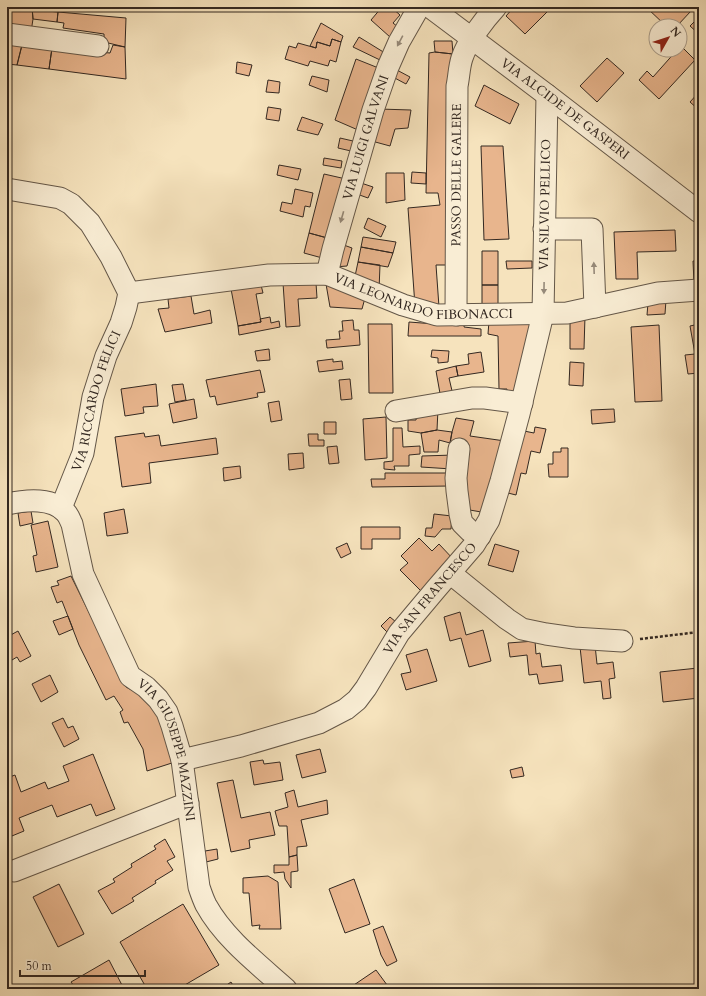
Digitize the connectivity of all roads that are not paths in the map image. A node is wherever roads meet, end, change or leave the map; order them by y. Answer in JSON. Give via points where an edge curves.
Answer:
{"nodes":[{"id":1,"x":420,"y":7,"type":"edge"},
{"id":2,"x":430,"y":7,"type":"edge"},
{"id":3,"x":496,"y":7,"type":"edge"},
{"id":4,"x":7,"y":34,"type":"edge"},
{"id":5,"x":472,"y":38,"type":"junction"},
{"id":6,"x":98,"y":46,"type":"dead end"},
{"id":7,"x":547,"y":95,"type":"junction"},
{"id":8,"x":7,"y":189,"type":"edge"},
{"id":9,"x":699,"y":212,"type":"edge"},
{"id":10,"x":544,"y":229,"type":"junction"},
{"id":11,"x":327,"y":274,"type":"junction"},
{"id":12,"x":699,"y":290,"type":"edge"},
{"id":13,"x":129,"y":293,"type":"junction"},
{"id":14,"x":596,"y":307,"type":"junction"},
{"id":15,"x":543,"y":314,"type":"junction"},
{"id":16,"x":456,"y":315,"type":"junction"},
{"id":17,"x":522,"y":403,"type":"junction"},
{"id":18,"x":396,"y":411,"type":"dead end"},
{"id":19,"x":459,"y":449,"type":"dead end"},
{"id":20,"x":7,"y":504,"type":"edge"},
{"id":21,"x":62,"y":508,"type":"junction"},
{"id":22,"x":480,"y":536,"type":"junction"},
{"id":23,"x":450,"y":573,"type":"junction"},
{"id":24,"x":622,"y":641,"type":"road end"},
{"id":25,"x":182,"y":760,"type":"junction"},
{"id":26,"x":188,"y":803,"type":"junction"},
{"id":27,"x":14,"y":871,"type":"dead end"},
{"id":28,"x":286,"y":989,"type":"edge"}],
"edges":[{"from":1,"to":11,"type":"street","name":"VIA LUIGI GALVANI","one_way":true,"via":[[399,42],[388,67],[369,124]]},
{"from":2,"to":5,"type":"street","name":"VIA ALCIDE DE GASPERI"},
{"from":3,"to":5,"type":"street","name":"PASSO DELLE GALERE"},
{"from":4,"to":6,"type":"street"},
{"from":5,"to":7,"type":"street","name":"VIA ALCIDE DE GASPERI"},
{"from":5,"to":16,"type":"street","name":"PASSO DELLE GALERE","via":[[462,58],[457,86]]},
{"from":7,"to":9,"type":"street","name":"VIA ALCIDE DE GASPERI"},
{"from":7,"to":10,"type":"street","name":"VIA SILVIO PELLICO"},
{"from":8,"to":13,"type":"street","via":[[60,198],[71,204],[90,223]]},
{"from":14,"to":10,"type":"street","one_way":true,"via":[[592,228]]},
{"from":10,"to":15,"type":"street","name":"VIA SILVIO PELLICO","one_way":true},
{"from":11,"to":13,"type":"street","name":"VIA LEONARDO FIBONACCI","via":[[270,275]]},
{"from":11,"to":16,"type":"street","name":"VIA LEONARDO FIBONACCI","via":[[403,305],[437,315]]},
{"from":12,"to":14,"type":"street","name":"VIA LEONARDO FIBONACCI","via":[[658,293]]},
{"from":13,"to":21,"type":"street","name":"VIA RICCARDO FELICI","via":[[121,323],[106,356],[93,397],[83,453]]},
{"from":14,"to":15,"type":"street","name":"VIA LEONARDO FIBONACCI","via":[[567,313]]},
{"from":15,"to":16,"type":"street","name":"VIA LEONARDO FIBONACCI"},
{"from":15,"to":17,"type":"street","name":"VIA SAN FRANCESCO"},
{"from":17,"to":18,"type":"street","via":[[472,398]]},
{"from":17,"to":22,"type":"street","name":"VIA SAN FRANCESCO","via":[[491,514]]},
{"from":19,"to":22,"type":"street","via":[[456,491],[462,523],[470,532]]},
{"from":20,"to":21,"type":"street","via":[[41,501]]},
{"from":21,"to":25,"type":"street","name":"VIA GIUSEPPE MAZZINI","via":[[72,524],[83,574],[130,676],[158,699],[172,726]]},
{"from":22,"to":23,"type":"street","name":"VIA SAN FRANCESCO"},
{"from":23,"to":24,"type":"street","via":[[522,629],[574,638]]},
{"from":23,"to":25,"type":"street","name":"VIA SAN FRANCESCO","via":[[399,633],[366,688],[346,709],[320,723]]},
{"from":25,"to":26,"type":"street","name":"VIA GIUSEPPE MAZZINI"},
{"from":26,"to":27,"type":"street"},
{"from":26,"to":28,"type":"street","name":"VIA GIUSEPPE MAZZINI","via":[[199,887],[205,904],[240,947]]}]}
